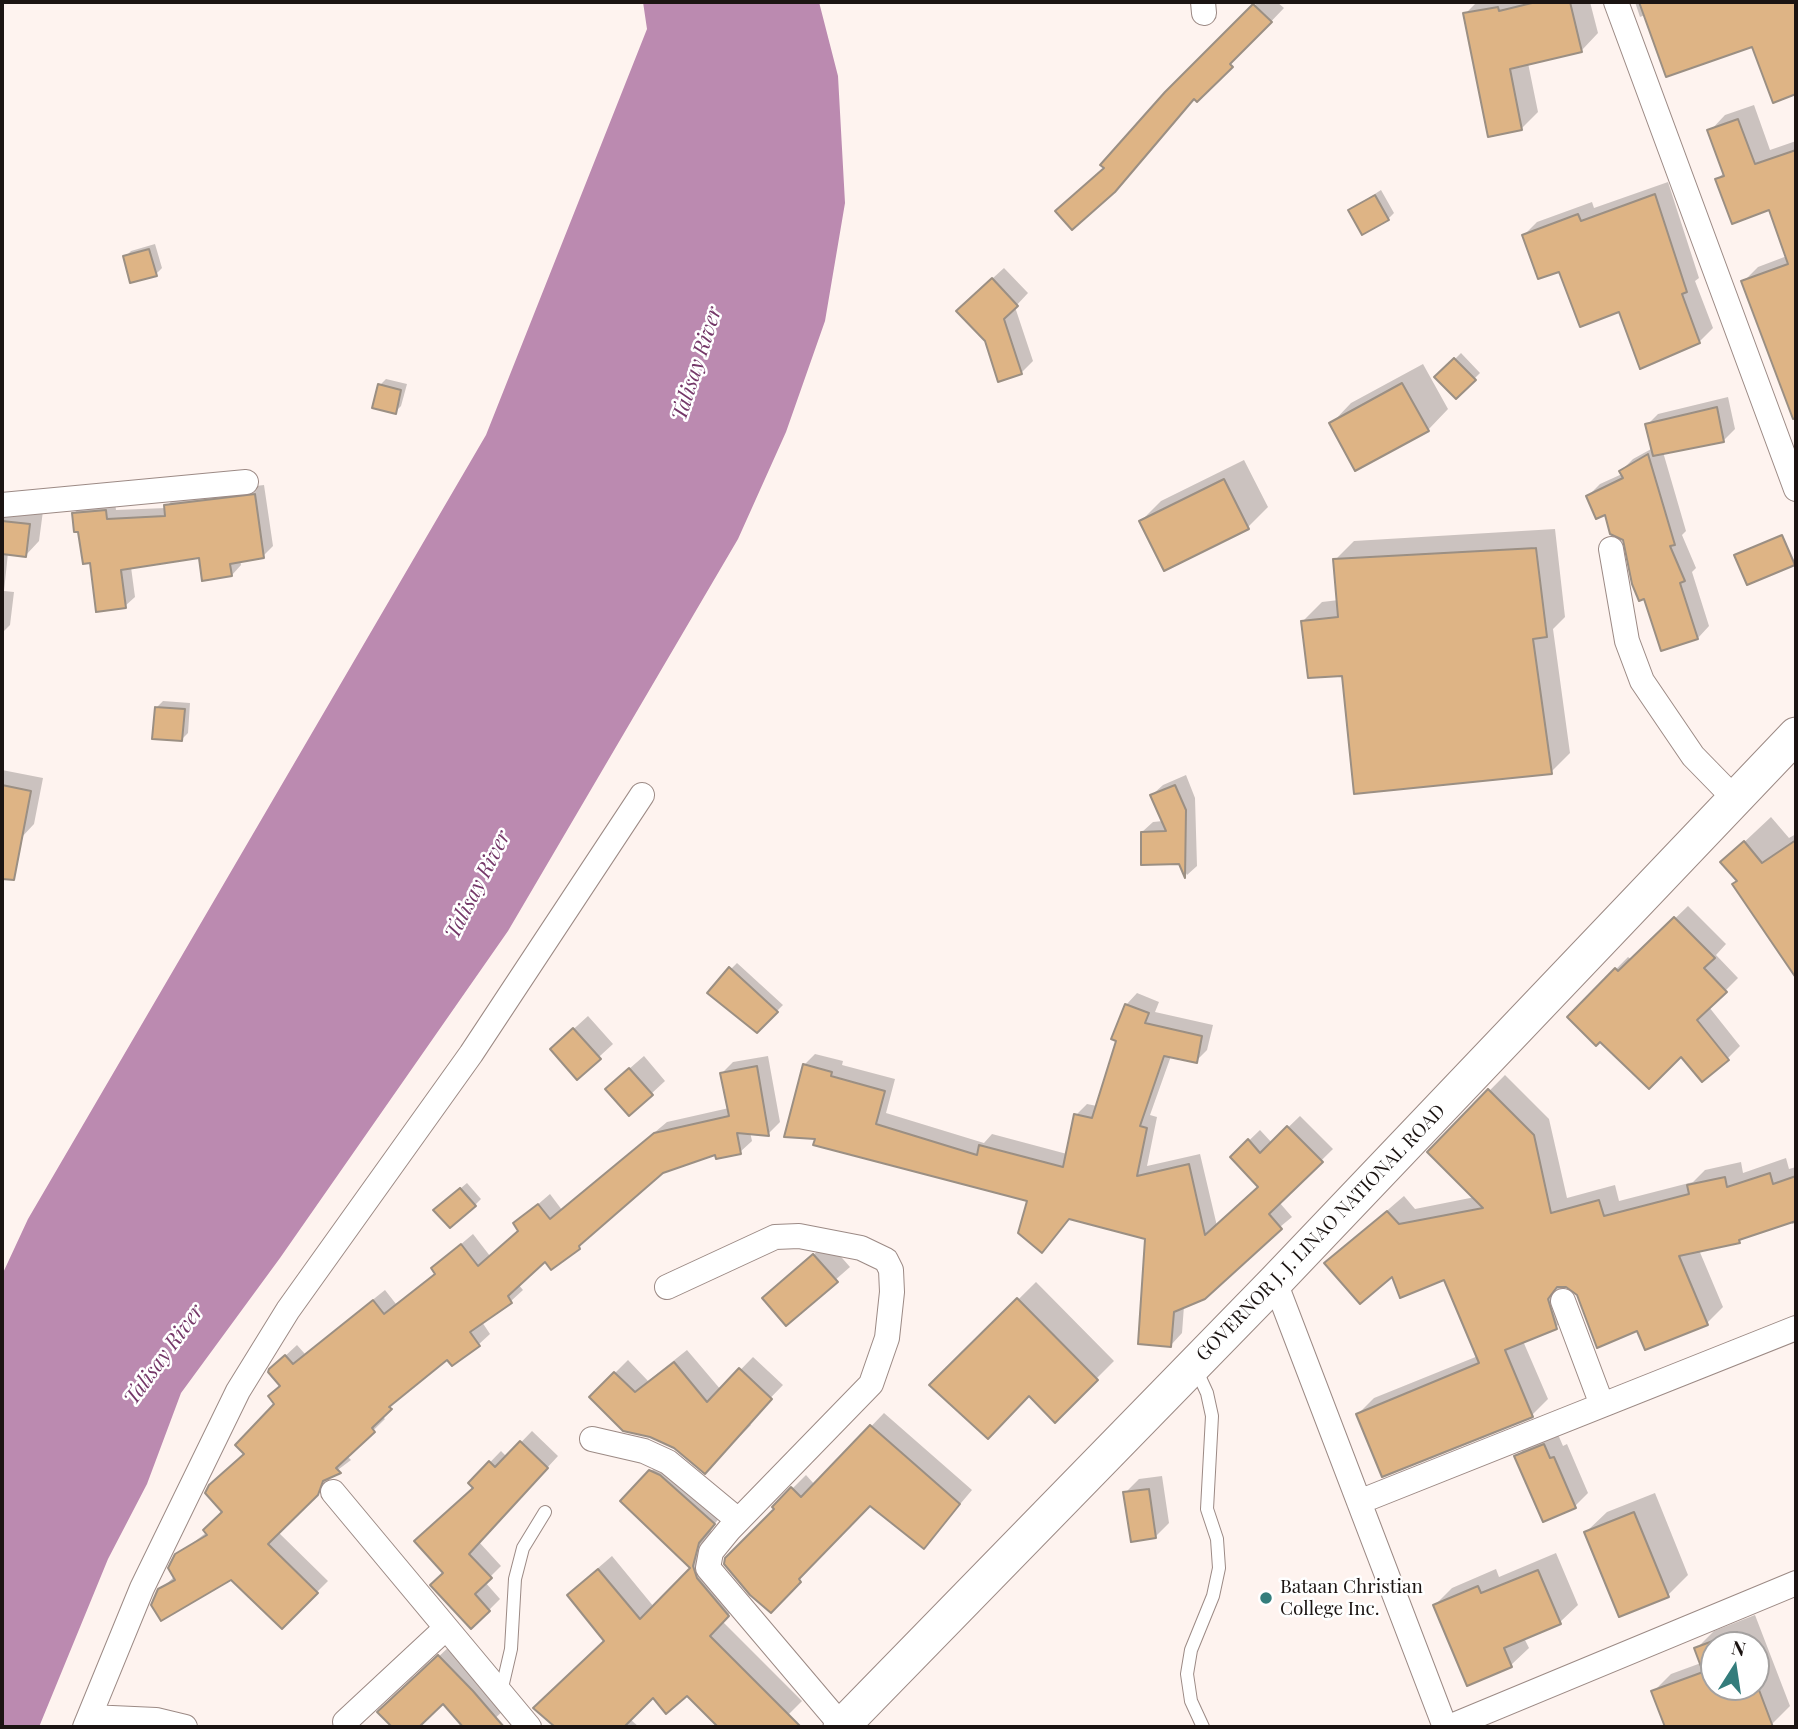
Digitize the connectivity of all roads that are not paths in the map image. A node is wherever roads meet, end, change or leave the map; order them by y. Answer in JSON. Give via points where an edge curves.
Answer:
{"nodes":[{"id":1,"x":1616,"y":2,"type":"edge"},
{"id":2,"x":246,"y":482,"type":"dead end"},
{"id":3,"x":1796,"y":489,"type":"edge"},
{"id":4,"x":2,"y":505,"type":"edge"},
{"id":5,"x":1611,"y":549,"type":"dead end"},
{"id":6,"x":1796,"y":735,"type":"edge"},
{"id":7,"x":642,"y":796,"type":"dead end"},
{"id":8,"x":1735,"y":799,"type":"junction"},
{"id":9,"x":1275,"y":1282,"type":"junction"},
{"id":10,"x":667,"y":1287,"type":"dead end"},
{"id":11,"x":1563,"y":1301,"type":"dead end"},
{"id":12,"x":1796,"y":1328,"type":"edge"},
{"id":13,"x":1194,"y":1365,"type":"junction"},
{"id":14,"x":1602,"y":1405,"type":"junction"},
{"id":15,"x":592,"y":1439,"type":"dead end"},
{"id":16,"x":334,"y":1492,"type":"dead end"},
{"id":17,"x":1359,"y":1502,"type":"junction"},
{"id":18,"x":545,"y":1512,"type":"dead end"},
{"id":19,"x":738,"y":1520,"type":"junction"},
{"id":20,"x":1796,"y":1583,"type":"edge"},
{"id":21,"x":446,"y":1628,"type":"junction"},
{"id":22,"x":501,"y":1693,"type":"junction"},
{"id":23,"x":345,"y":1721,"type":"dead end"},
{"id":24,"x":88,"y":1722,"type":"edge"},
{"id":25,"x":185,"y":1727,"type":"edge"},
{"id":26,"x":529,"y":1727,"type":"edge"},
{"id":27,"x":842,"y":1727,"type":"edge"},
{"id":28,"x":1203,"y":1727,"type":"edge"},
{"id":29,"x":1447,"y":1727,"type":"edge"}],
"edges":[{"from":1,"to":3,"type":"street"},
{"from":2,"to":4,"type":"street"},
{"from":5,"to":8,"type":"street","via":[[1628,641],[1642,681],[1693,756]]},
{"from":6,"to":8,"type":"main road","name":"GOVERNOR J. J. LINAO NATIONAL ROAD"},
{"from":7,"to":24,"type":"street","via":[[471,1054],[288,1310],[237,1391],[152,1567]]},
{"from":8,"to":9,"type":"main road","name":"GOVERNOR J. J. LINAO NATIONAL ROAD"},
{"from":9,"to":13,"type":"main road","name":"GOVERNOR J. J. LINAO NATIONAL ROAD"},
{"from":9,"to":17,"type":"street"},
{"from":10,"to":19,"type":"street","via":[[775,1237],[799,1236],[861,1248],[886,1259],[891,1270],[887,1338],[872,1384]]},
{"from":11,"to":14,"type":"street"},
{"from":12,"to":14,"type":"street"},
{"from":13,"to":27,"type":"main road","name":"GOVERNOR J. J. LINAO NATIONAL ROAD"},
{"from":13,"to":28,"type":"lane","via":[[1212,1416],[1207,1510],[1217,1539],[1219,1568],[1187,1674],[1191,1701]]},
{"from":14,"to":17,"type":"street"},
{"from":15,"to":19,"type":"street","via":[[644,1451],[668,1462]]},
{"from":16,"to":21,"type":"street"},
{"from":17,"to":29,"type":"street"},
{"from":18,"to":22,"type":"lane","via":[[523,1548],[515,1580],[512,1649]]},
{"from":19,"to":27,"type":"street","via":[[711,1552],[708,1568]]},
{"from":20,"to":29,"type":"street"},
{"from":21,"to":22,"type":"street"},
{"from":21,"to":23,"type":"street"},
{"from":22,"to":26,"type":"street"},
{"from":24,"to":25,"type":"street","via":[[156,1720]]}]}
